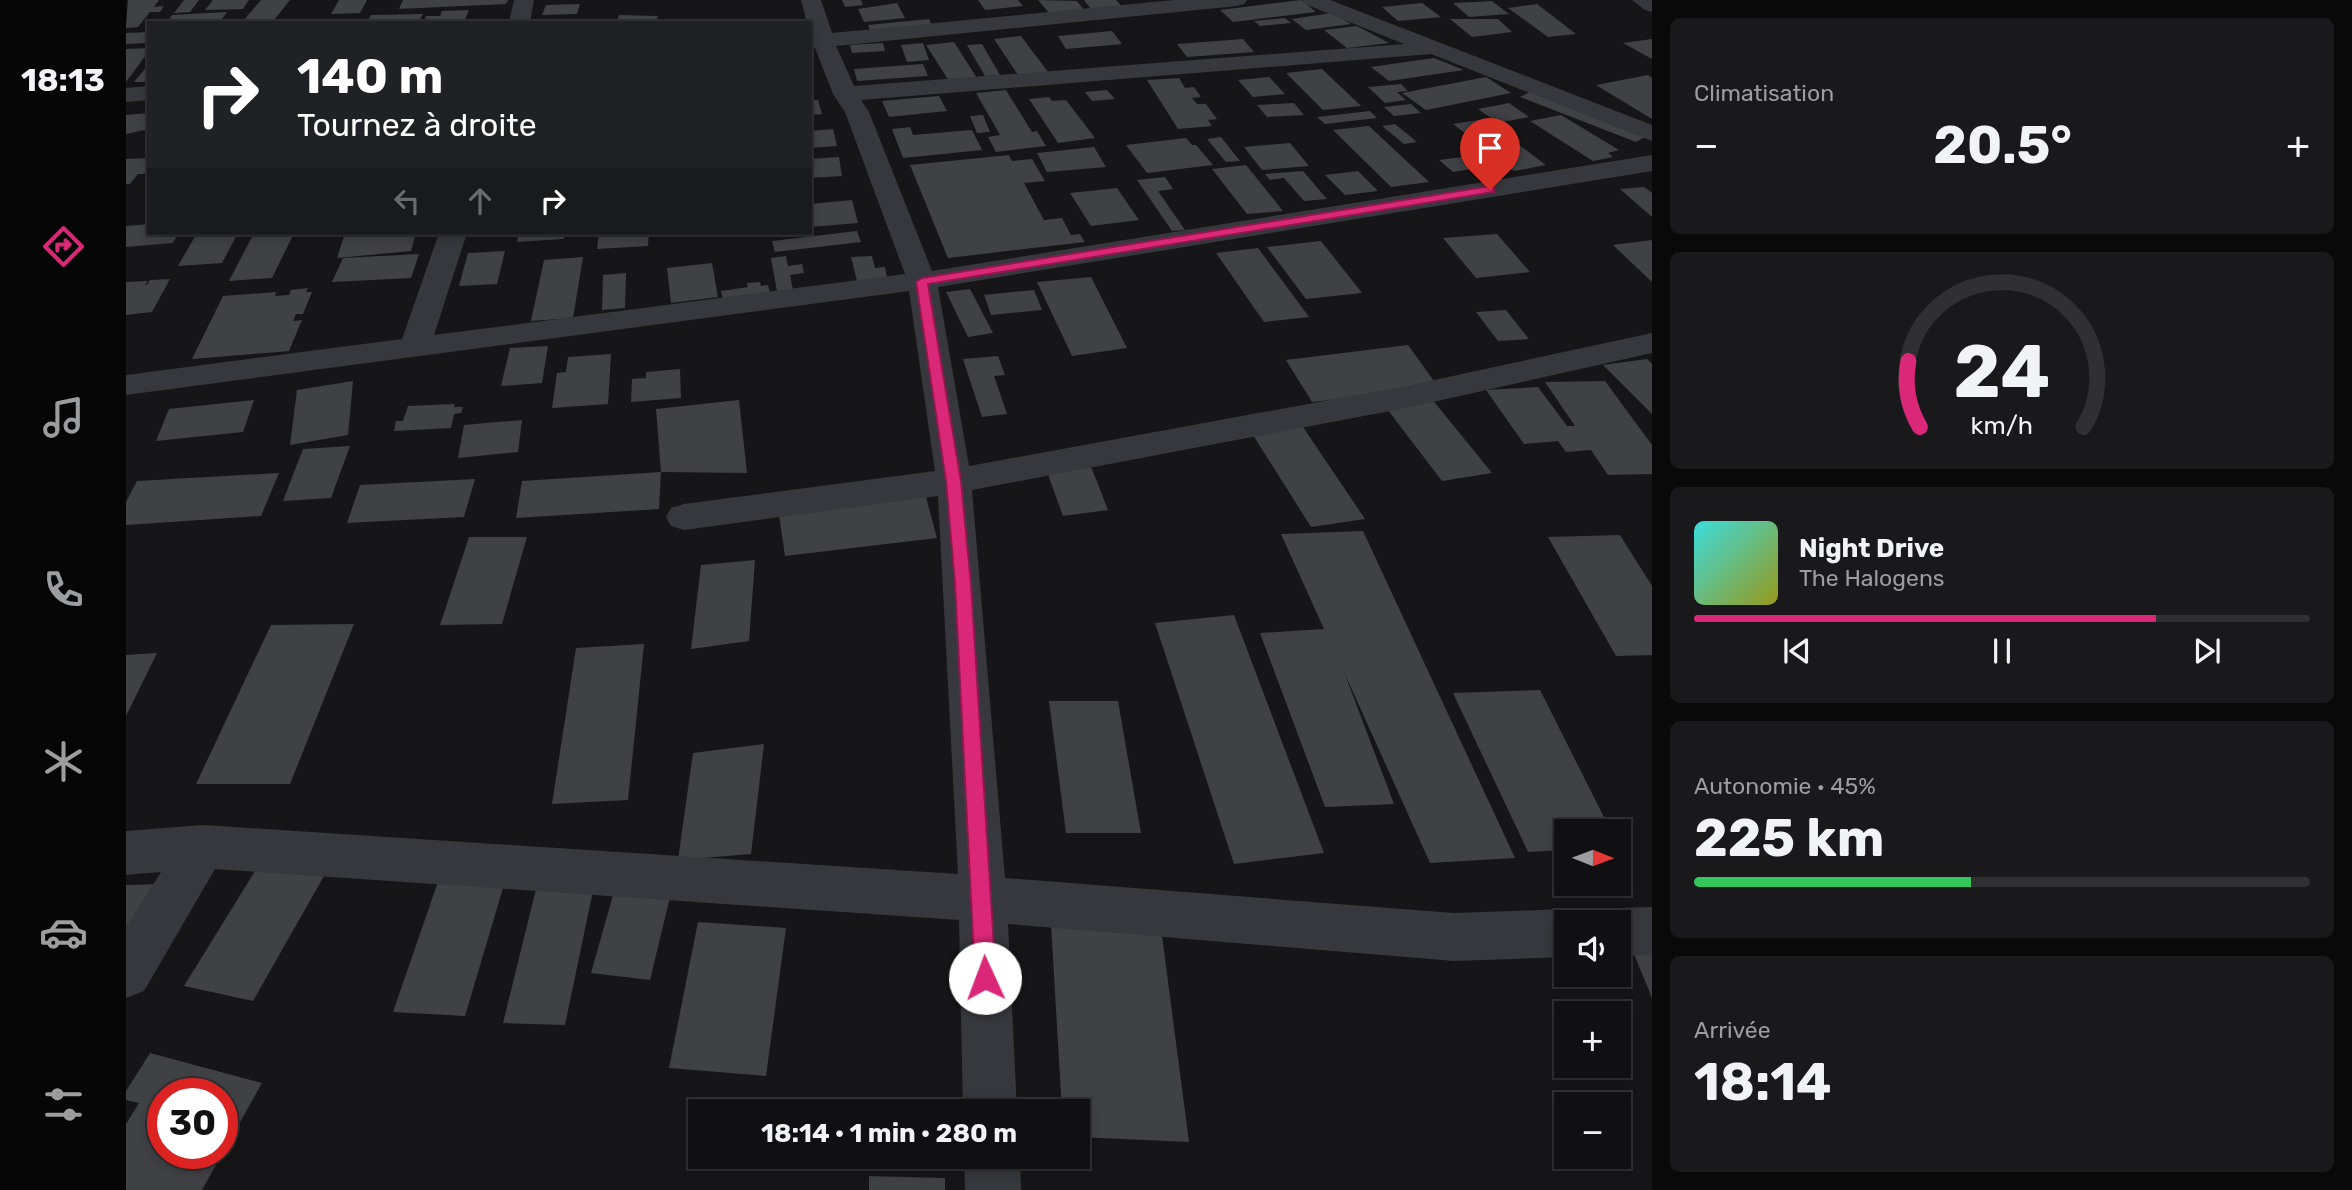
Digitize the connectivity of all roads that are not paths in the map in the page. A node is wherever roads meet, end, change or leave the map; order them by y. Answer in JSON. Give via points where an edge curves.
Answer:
{"nodes":[{"id":1,"x":524,"y":0,"type":"edge"},
{"id":2,"x":811,"y":0,"type":"edge"},
{"id":3,"x":1237,"y":0,"type":"edge"},
{"id":4,"x":1312,"y":0,"type":"edge"},
{"id":5,"x":1642,"y":0,"type":"edge"},
{"id":6,"x":1652,"y":6,"type":"edge"},
{"id":7,"x":519,"y":21,"type":"edge"},
{"id":8,"x":817,"y":42,"type":"edge"},
{"id":9,"x":1430,"y":48,"type":"junction"},
{"id":10,"x":147,"y":93,"type":"edge"},
{"id":11,"x":845,"y":94,"type":"junction"},
{"id":12,"x":126,"y":95,"type":"edge"},
{"id":13,"x":1652,"y":134,"type":"edge"},
{"id":14,"x":1652,"y":163,"type":"edge"},
{"id":15,"x":452,"y":235,"type":"edge"},
{"id":16,"x":922,"y":282,"type":"junction"},
{"id":17,"x":1651,"y":345,"type":"edge"},
{"id":18,"x":415,"y":346,"type":"junction"},
{"id":19,"x":126,"y":385,"type":"edge"},
{"id":20,"x":954,"y":481,"type":"junction"},
{"id":21,"x":684,"y":517,"type":"dead end"},
{"id":22,"x":202,"y":847,"type":"junction"},
{"id":23,"x":126,"y":853,"type":"edge"},
{"id":24,"x":983,"y":898,"type":"junction"},
{"id":25,"x":1652,"y":931,"type":"edge"},
{"id":26,"x":1631,"y":932,"type":"edge"},
{"id":27,"x":1554,"y":933,"type":"edge"},
{"id":28,"x":126,"y":973,"type":"edge"},
{"id":29,"x":990,"y":1099,"type":"edge"},
{"id":30,"x":992,"y":1169,"type":"edge"},
{"id":31,"x":993,"y":1190,"type":"edge"}],
"edges":[{"from":1,"to":7,"type":"street"},
{"from":2,"to":8,"type":"street"},
{"from":3,"to":8,"type":"street"},
{"from":4,"to":9,"type":"street"},
{"from":5,"to":6,"type":"street"},
{"from":8,"to":11,"type":"street"},
{"from":9,"to":11,"type":"street"},
{"from":9,"to":13,"type":"street"},
{"from":10,"to":12,"type":"street"},
{"from":11,"to":16,"type":"street"},
{"from":14,"to":16,"type":"street"},
{"from":15,"to":18,"type":"street"},
{"from":16,"to":18,"type":"street"},
{"from":16,"to":20,"type":"street"},
{"from":17,"to":20,"type":"street","via":[[1406,397]]},
{"from":18,"to":19,"type":"street"},
{"from":20,"to":21,"type":"street"},
{"from":20,"to":24,"type":"street"},
{"from":22,"to":23,"type":"street"},
{"from":22,"to":24,"type":"street"},
{"from":22,"to":28,"type":"street"},
{"from":24,"to":27,"type":"street","via":[[1454,937]]},
{"from":24,"to":29,"type":"street"},
{"from":25,"to":26,"type":"street"},
{"from":30,"to":31,"type":"street"}]}
